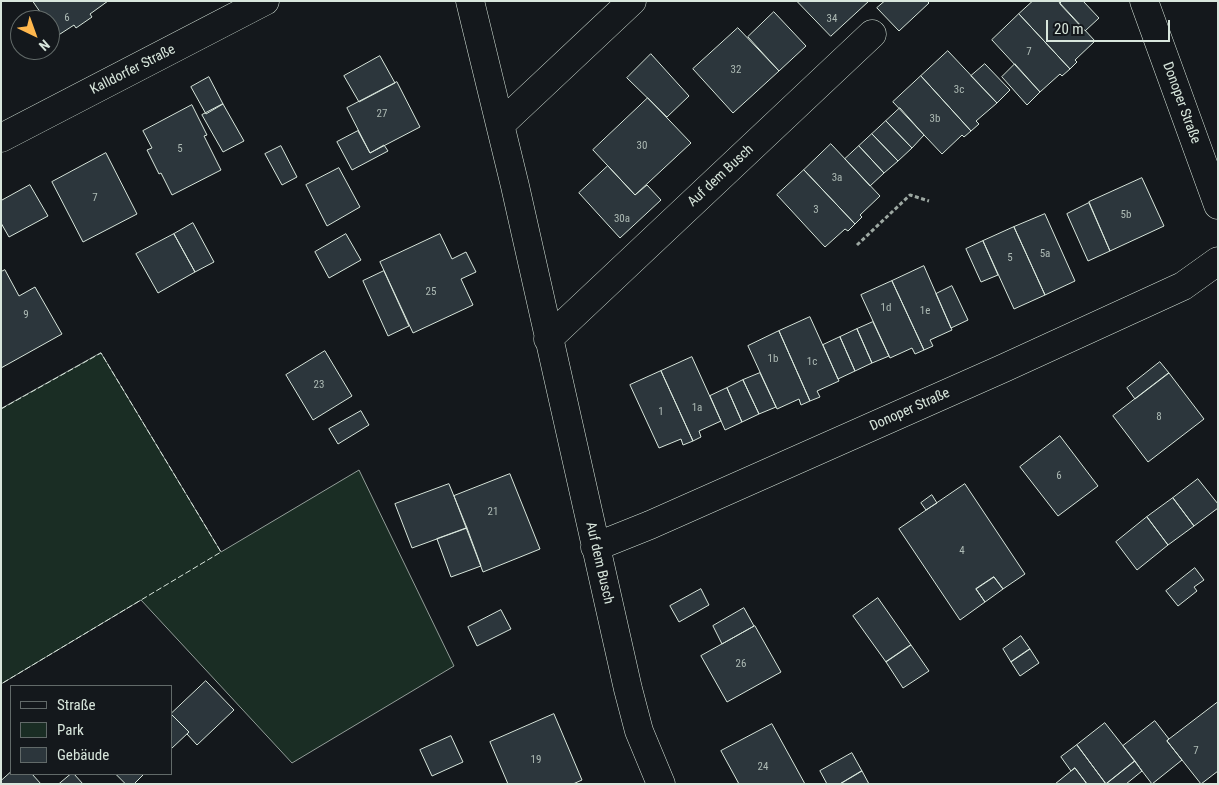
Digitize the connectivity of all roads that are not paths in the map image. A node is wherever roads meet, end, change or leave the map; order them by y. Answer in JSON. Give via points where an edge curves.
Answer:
{"nodes":[{"id":1,"x":265,"y":1,"type":"edge"},
{"id":2,"x":470,"y":1,"type":"edge"},
{"id":3,"x":632,"y":1,"type":"edge"},
{"id":4,"x":1144,"y":1,"type":"edge"},
{"id":5,"x":872,"y":34,"type":"dead end"},
{"id":6,"x":501,"y":124,"type":"junction"},
{"id":7,"x":1,"y":138,"type":"edge"},
{"id":8,"x":1218,"y":205,"type":"edge"},
{"id":9,"x":1218,"y":261,"type":"edge"},
{"id":10,"x":548,"y":339,"type":"junction"},
{"id":11,"x":595,"y":548,"type":"junction"},
{"id":12,"x":661,"y":784,"type":"edge"}],
"edges":[{"from":1,"to":7,"type":"street","name":"Kalldorfer Straße"},
{"from":2,"to":6,"type":"street","name":"Auf dem Busch"},
{"from":3,"to":6,"type":"street"},
{"from":4,"to":8,"type":"street","name":"Donoper Straße"},
{"from":5,"to":10,"type":"street","name":"Auf dem Busch"},
{"from":6,"to":10,"type":"street","name":"Auf dem Busch"},
{"from":9,"to":11,"type":"street","name":"Donoper Straße","via":[[1183,286]]},
{"from":10,"to":11,"type":"street","name":"Auf dem Busch"},
{"from":11,"to":12,"type":"street","name":"Auf dem Busch","via":[[639,731]]}]}
